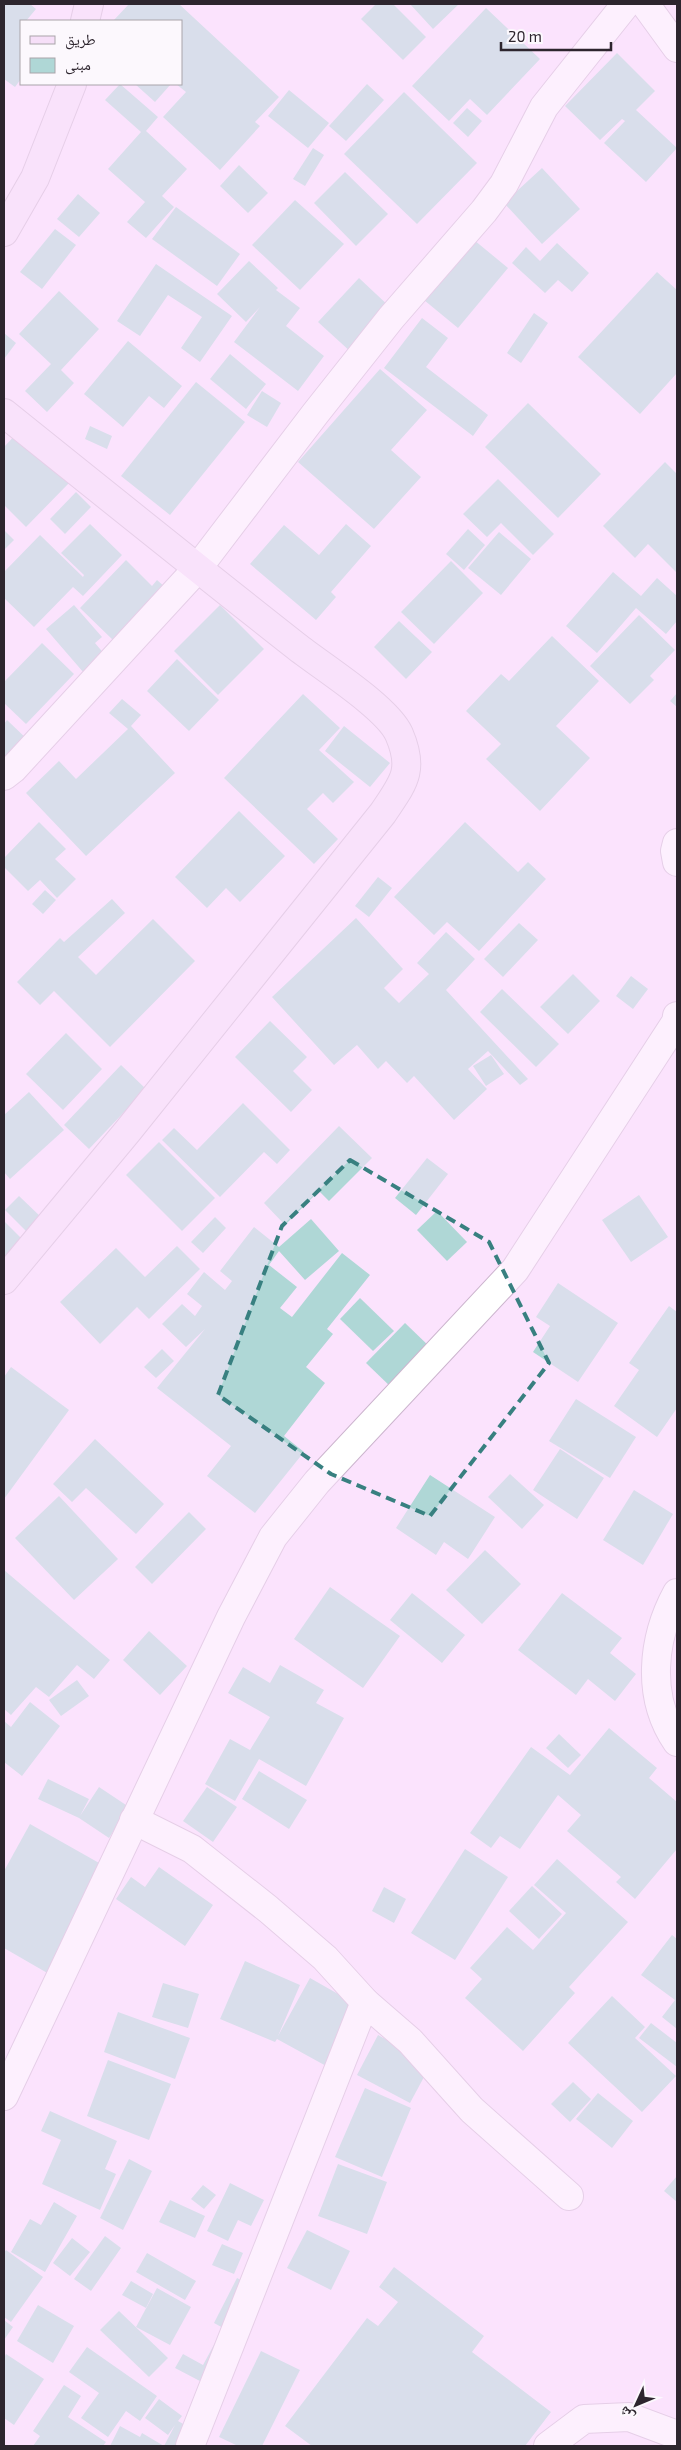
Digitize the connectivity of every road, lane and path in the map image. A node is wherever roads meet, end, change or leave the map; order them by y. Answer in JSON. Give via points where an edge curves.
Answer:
{"nodes":[{"id":1,"x":89,"y":4,"type":"edge"},
{"id":2,"x":626,"y":4,"type":"edge"},
{"id":3,"x":645,"y":4,"type":"edge"},
{"id":4,"x":85,"y":20,"type":"edge"},
{"id":5,"x":677,"y":48,"type":"edge"},
{"id":6,"x":72,"y":85,"type":"edge"},
{"id":7,"x":4,"y":232,"type":"edge"},
{"id":8,"x":4,"y":414,"type":"edge"},
{"id":9,"x":197,"y":569,"type":"junction"},
{"id":10,"x":4,"y":776,"type":"edge"},
{"id":11,"x":677,"y":843,"type":"edge"},
{"id":12,"x":677,"y":862,"type":"edge"},
{"id":13,"x":677,"y":1016,"type":"edge"},
{"id":14,"x":4,"y":1280,"type":"edge"},
{"id":15,"x":677,"y":1593,"type":"edge"},
{"id":16,"x":677,"y":1742,"type":"edge"},
{"id":17,"x":134,"y":1820,"type":"junction"},
{"id":18,"x":366,"y":2002,"type":"junction"},
{"id":19,"x":4,"y":2096,"type":"edge"},
{"id":20,"x":569,"y":2196,"type":"dead end"},
{"id":21,"x":677,"y":2435,"type":"edge"},
{"id":22,"x":190,"y":2446,"type":"edge"},
{"id":23,"x":548,"y":2446,"type":"edge"}],
"edges":[{"from":1,"to":4,"type":"street"},
{"from":2,"to":9,"type":"street","via":[[544,107],[504,184],[484,211],[391,318]]},
{"from":3,"to":5,"type":"street"},
{"from":6,"to":7,"type":"street","via":[[35,178]]},
{"from":8,"to":9,"type":"street"},
{"from":9,"to":10,"type":"street"},
{"from":9,"to":14,"type":"street","via":[[371,702],[398,732],[407,758],[404,782],[260,968]]},
{"from":11,"to":12,"type":"street"},
{"from":13,"to":17,"type":"street","via":[[515,1270],[317,1482],[273,1537],[231,1616]]},
{"from":15,"to":16,"type":"street","via":[[666,1613],[655,1653],[657,1692],[667,1728]]},
{"from":17,"to":18,"type":"street","via":[[192,1849],[223,1873],[324,1958]]},
{"from":17,"to":19,"type":"street"},
{"from":18,"to":20,"type":"street","via":[[410,2042],[472,2110]]},
{"from":18,"to":22,"type":"street"},
{"from":21,"to":23,"type":"street","via":[[629,2417],[584,2419]]}]}
